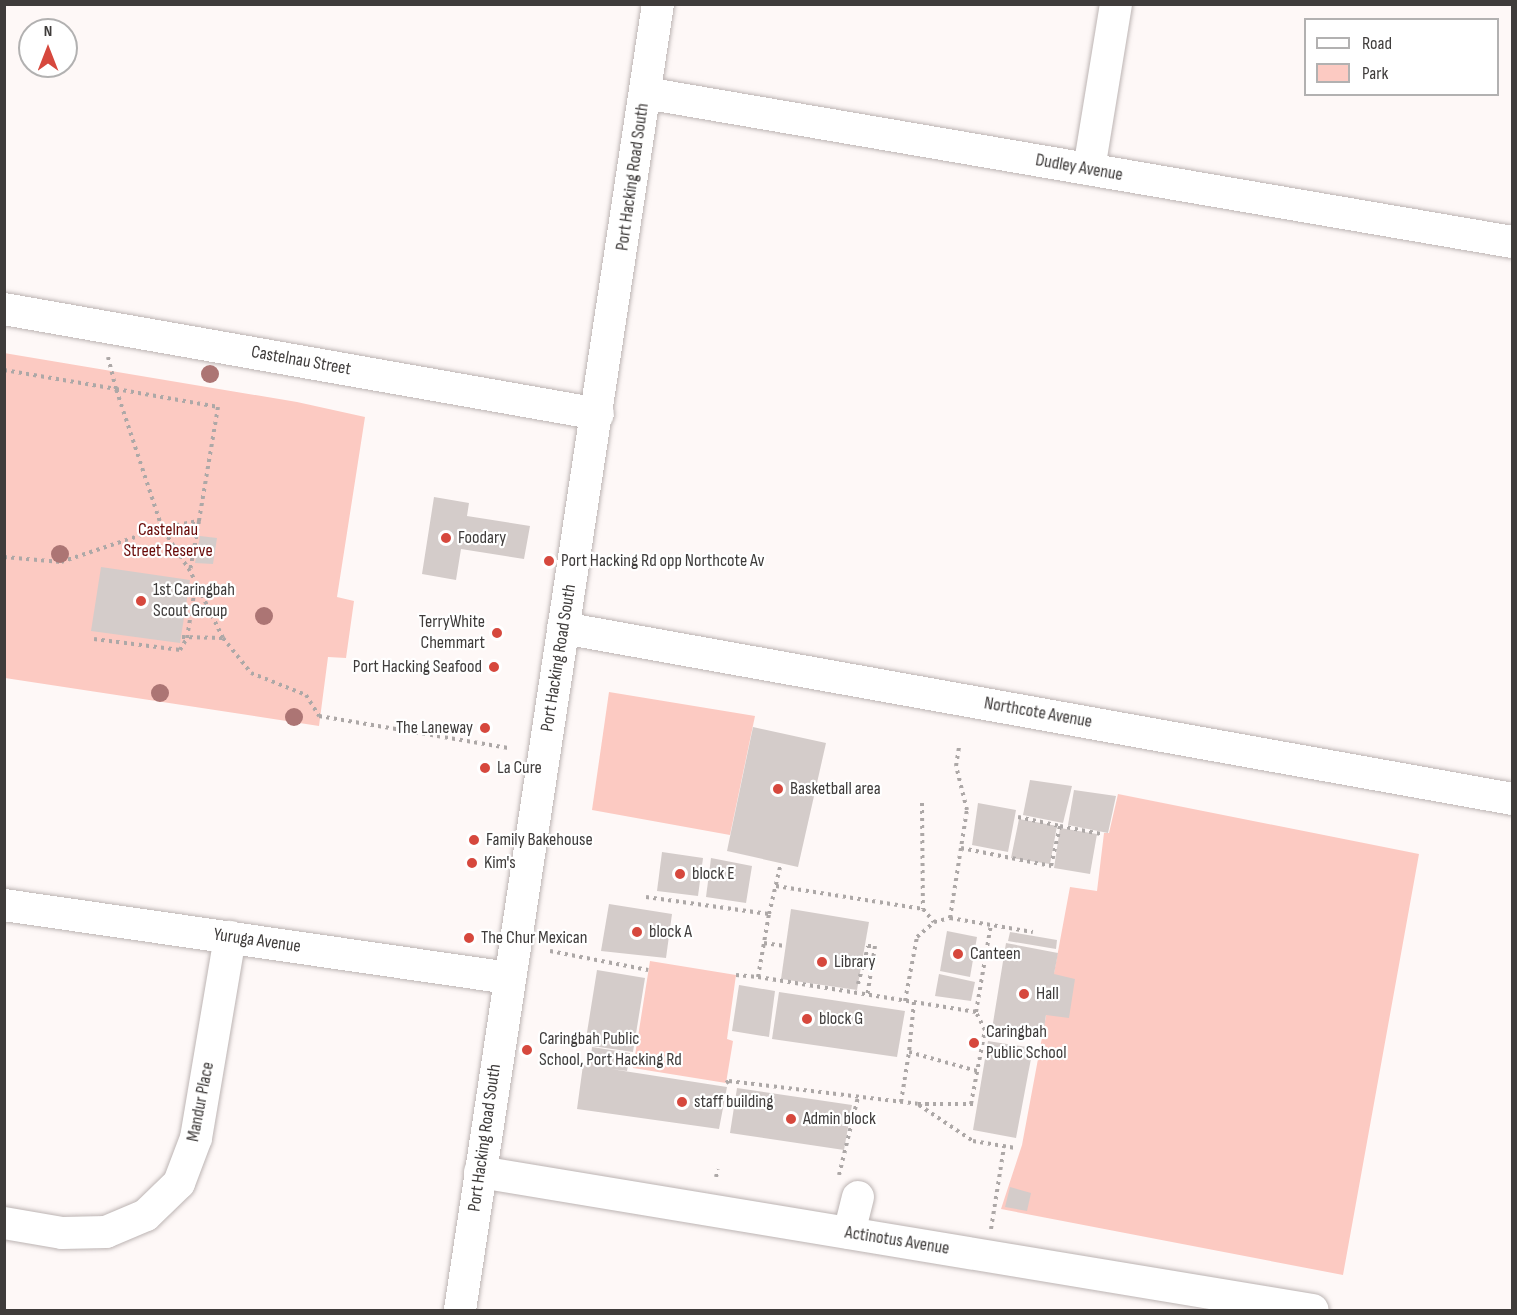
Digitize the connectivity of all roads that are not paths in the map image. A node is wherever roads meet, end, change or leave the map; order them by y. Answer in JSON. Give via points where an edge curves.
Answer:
{"nodes":[{"id":1,"x":658,"y":4,"type":"edge"},
{"id":2,"x":1116,"y":4,"type":"edge"},
{"id":3,"x":645,"y":93,"type":"junction"},
{"id":4,"x":1089,"y":170,"type":"junction"},
{"id":5,"x":1512,"y":242,"type":"edge"},
{"id":6,"x":4,"y":309,"type":"edge"},
{"id":7,"x":598,"y":414,"type":"junction"},
{"id":8,"x":563,"y":628,"type":"junction"},
{"id":9,"x":1512,"y":798,"type":"edge"},
{"id":10,"x":4,"y":905,"type":"edge"},
{"id":11,"x":230,"y":937,"type":"junction"},
{"id":12,"x":509,"y":978,"type":"junction"},
{"id":13,"x":480,"y":1172,"type":"junction"},
{"id":14,"x":848,"y":1189,"type":"road end"},
{"id":15,"x":4,"y":1223,"type":"edge"},
{"id":16,"x":849,"y":1233,"type":"junction"},
{"id":17,"x":460,"y":1311,"type":"edge"},
{"id":18,"x":1313,"y":1311,"type":"edge"}],
"edges":[{"from":1,"to":3,"type":"street","name":"Port Hacking Road South"},
{"from":2,"to":4,"type":"street"},
{"from":3,"to":4,"type":"street","name":"Dudley Avenue"},
{"from":3,"to":7,"type":"street","name":"Port Hacking Road South"},
{"from":4,"to":5,"type":"street","name":"Dudley Avenue"},
{"from":6,"to":7,"type":"street","name":"Castelnau Street"},
{"from":7,"to":8,"type":"street","name":"Port Hacking Road South"},
{"from":8,"to":9,"type":"street","name":"Northcote Avenue"},
{"from":8,"to":12,"type":"street","name":"Port Hacking Road South"},
{"from":10,"to":11,"type":"street","name":"Yuruga Avenue"},
{"from":11,"to":12,"type":"street","name":"Yuruga Avenue"},
{"from":11,"to":15,"type":"street","name":"Mandur Place","via":[[196,1138],[178,1183],[146,1215],[106,1232],[62,1233]]},
{"from":12,"to":13,"type":"street","name":"Port Hacking Road South"},
{"from":13,"to":16,"type":"street","name":"Actinotus Avenue"},
{"from":13,"to":17,"type":"street","name":"Port Hacking Road South"},
{"from":14,"to":16,"type":"street"},
{"from":16,"to":18,"type":"street","name":"Actinotus Avenue"}]}
